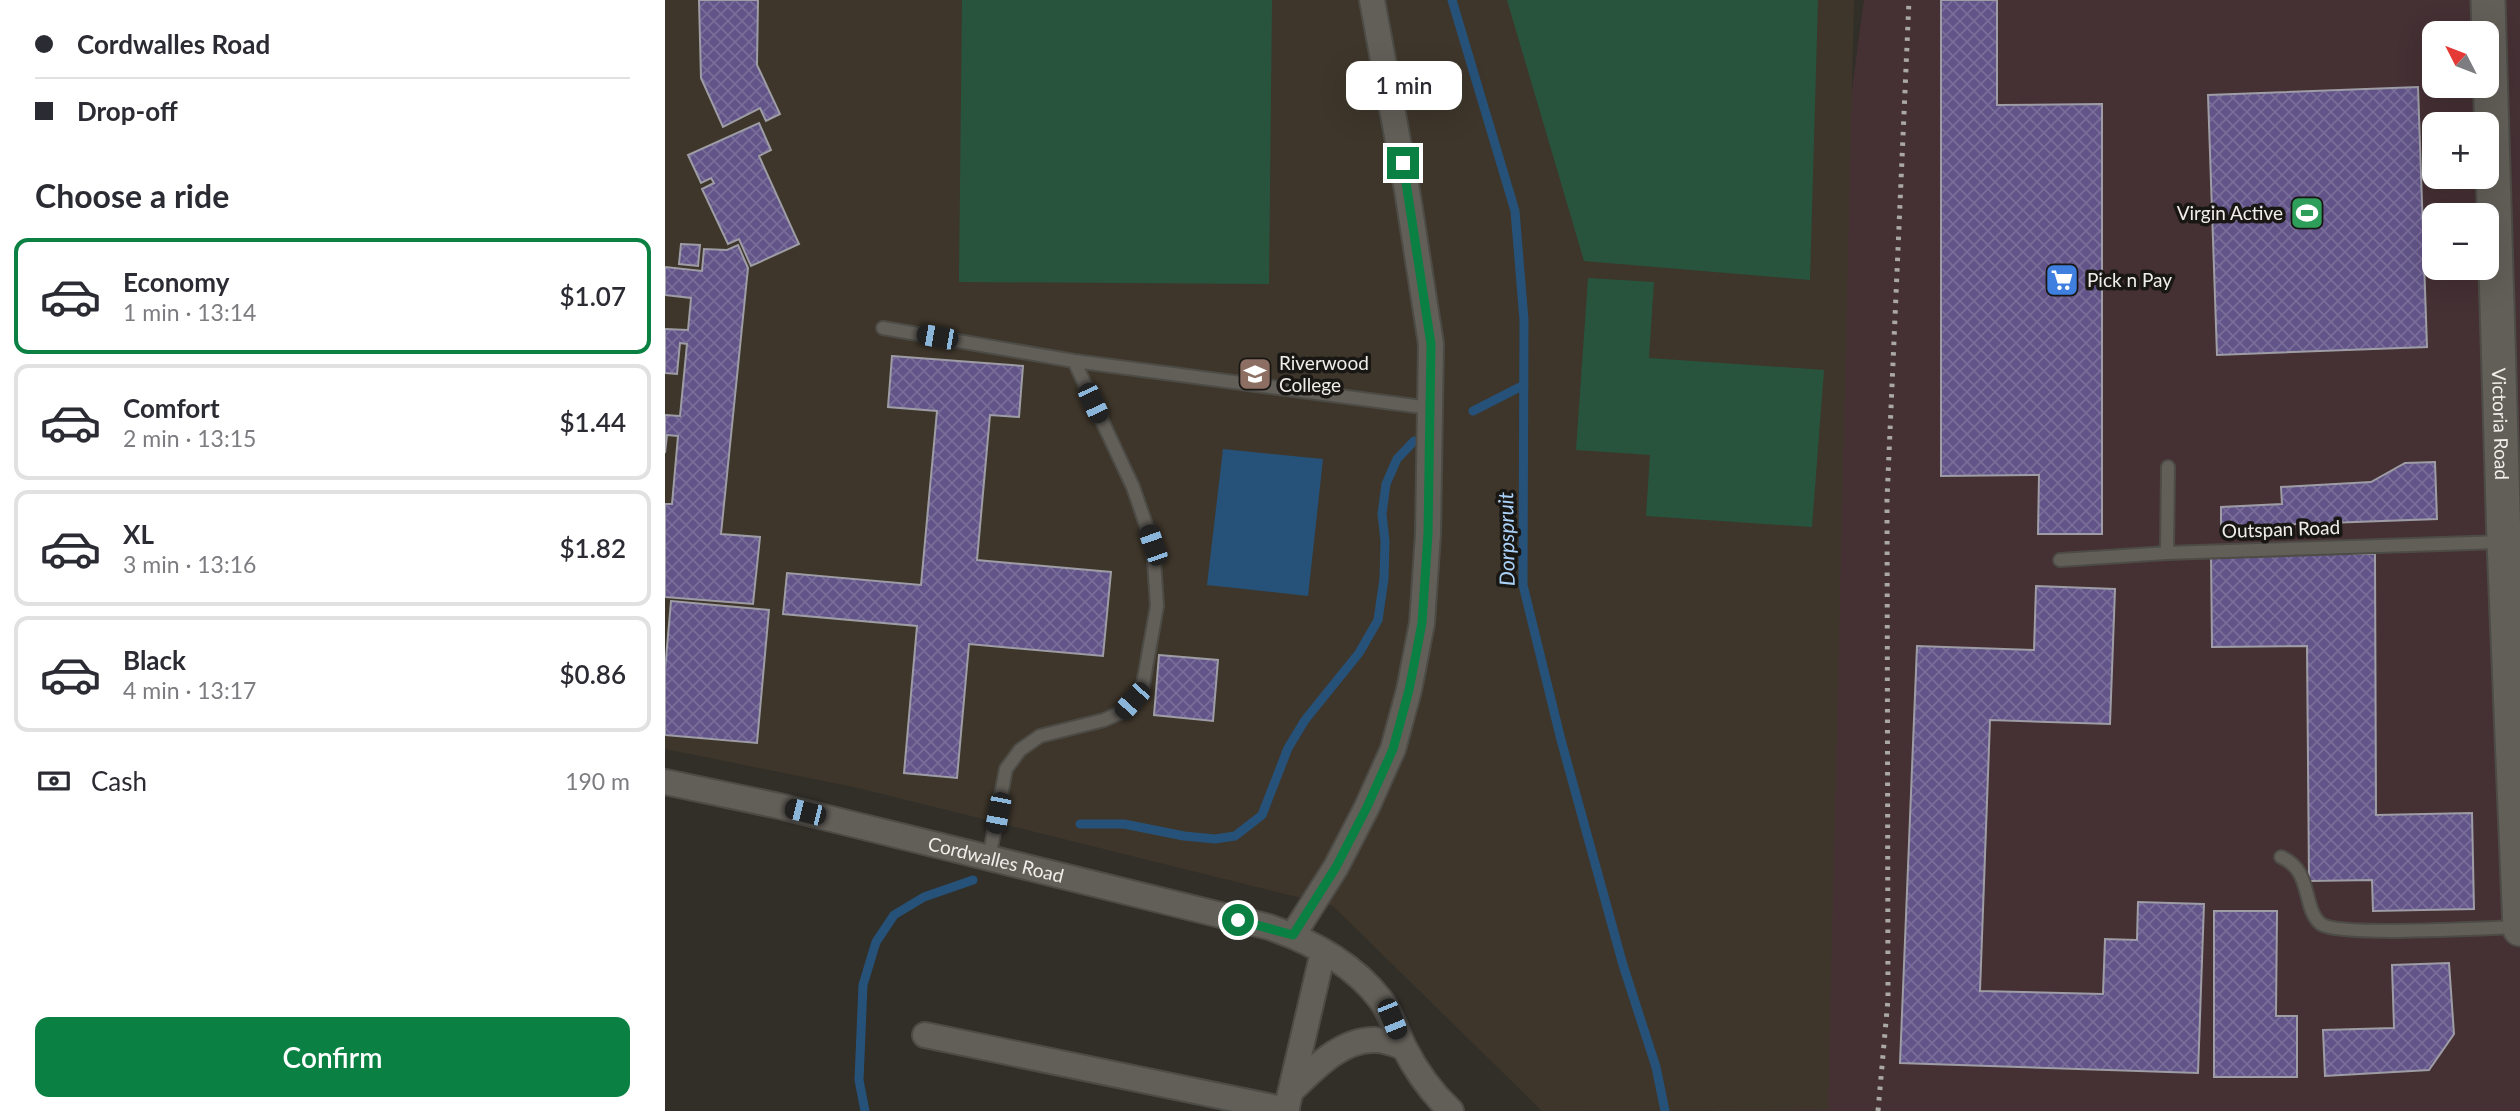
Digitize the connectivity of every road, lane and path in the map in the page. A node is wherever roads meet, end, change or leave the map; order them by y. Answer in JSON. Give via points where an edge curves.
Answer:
{"nodes":[{"id":1,"x":1372,"y":0,"type":"edge"},
{"id":2,"x":2489,"y":0,"type":"edge"},
{"id":3,"x":883,"y":328,"type":"dead end"},
{"id":4,"x":1074,"y":361,"type":"junction"},
{"id":5,"x":1430,"y":408,"type":"junction"},
{"id":6,"x":2168,"y":467,"type":"dead end"},
{"id":7,"x":2504,"y":542,"type":"junction"},
{"id":8,"x":2167,"y":553,"type":"junction"},
{"id":9,"x":2060,"y":560,"type":"dead end"},
{"id":10,"x":665,"y":782,"type":"edge"},
{"id":11,"x":2281,"y":857,"type":"dead end"},
{"id":12,"x":989,"y":858,"type":"junction"},
{"id":13,"x":2520,"y":928,"type":"edge"},
{"id":14,"x":1293,"y":935,"type":"junction"},
{"id":15,"x":1322,"y":952,"type":"junction"},
{"id":16,"x":925,"y":1035,"type":"dead end"},
{"id":17,"x":1403,"y":1046,"type":"junction"},
{"id":18,"x":1288,"y":1104,"type":"edge"},
{"id":19,"x":1451,"y":1111,"type":"edge"}],
"edges":[{"from":1,"to":5,"type":"street","via":[[1431,344]]},
{"from":2,"to":7,"type":"main road","name":"Victoria Road","via":[[2503,325]]},
{"from":3,"to":4,"type":"lane"},
{"from":4,"to":5,"type":"lane"},
{"from":4,"to":12,"type":"lane","via":[[1133,487],[1153,545],[1157,606],[1142,690],[1122,712],[1040,736],[1020,750],[1006,768]]},
{"from":5,"to":14,"type":"street","via":[[1423,610],[1409,690],[1393,749],[1367,807]]},
{"from":6,"to":8,"type":"lane"},
{"from":7,"to":8,"type":"lane","name":"Outspan Road"},
{"from":7,"to":13,"type":"main road","name":"Victoria Road"},
{"from":8,"to":9,"type":"lane","name":"Outspan Road"},
{"from":10,"to":12,"type":"street","name":"Cordwalles Road"},
{"from":11,"to":13,"type":"lane","via":[[2302,877],[2315,917],[2330,928]]},
{"from":12,"to":14,"type":"street","name":"Cordwalles Road"},
{"from":14,"to":15,"type":"street","name":"Cordwalles Road"},
{"from":15,"to":17,"type":"street","name":"Cordwalles Road","via":[[1350,970],[1381,1000]]},
{"from":15,"to":18,"type":"street"},
{"from":16,"to":18,"type":"street"},
{"from":17,"to":18,"type":"street","via":[[1378,1040],[1345,1047],[1312,1070]]},
{"from":17,"to":19,"type":"street","name":"Cordwalles Road","via":[[1423,1080]]}]}
